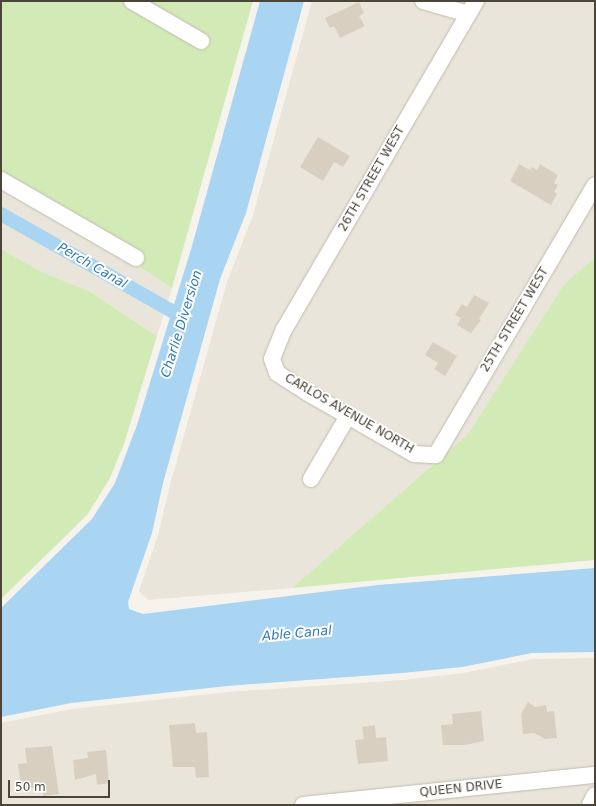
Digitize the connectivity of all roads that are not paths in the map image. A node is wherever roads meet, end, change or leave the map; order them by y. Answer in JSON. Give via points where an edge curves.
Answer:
{"nodes":[{"id":1,"x":132,"y":1,"type":"edge"},
{"id":2,"x":423,"y":1,"type":"edge"},
{"id":3,"x":472,"y":8,"type":"edge"},
{"id":4,"x":201,"y":41,"type":"dead end"},
{"id":5,"x":1,"y":180,"type":"edge"},
{"id":6,"x":595,"y":186,"type":"edge"},
{"id":7,"x":136,"y":258,"type":"dead end"},
{"id":8,"x":272,"y":358,"type":"joint"},
{"id":9,"x":348,"y":416,"type":"junction"},
{"id":10,"x":436,"y":455,"type":"joint"},
{"id":11,"x":311,"y":479,"type":"dead end"},
{"id":12,"x":595,"y":775,"type":"edge"},
{"id":13,"x":595,"y":795,"type":"edge"},
{"id":14,"x":360,"y":802,"type":"edge"},
{"id":15,"x":303,"y":805,"type":"edge"},
{"id":16,"x":590,"y":805,"type":"edge"}],
"edges":[{"from":1,"to":4,"type":"street"},
{"from":2,"to":3,"type":"street"},
{"from":3,"to":8,"type":"street","name":"26TH STREET WEST","via":[[284,329]]},
{"from":5,"to":7,"type":"street"},
{"from":6,"to":10,"type":"street","name":"25TH STREET WEST"},
{"from":8,"to":9,"type":"street","name":"CARLOS AVENUE NORTH","via":[[277,373]]},
{"from":9,"to":10,"type":"street","name":"CARLOS AVENUE NORTH","via":[[414,454]]},
{"from":9,"to":11,"type":"street"},
{"from":12,"to":14,"type":"street","name":"QUEEN DRIVE"},
{"from":13,"to":16,"type":"street"},
{"from":14,"to":15,"type":"street","name":"QUEEN DRIVE"}]}
